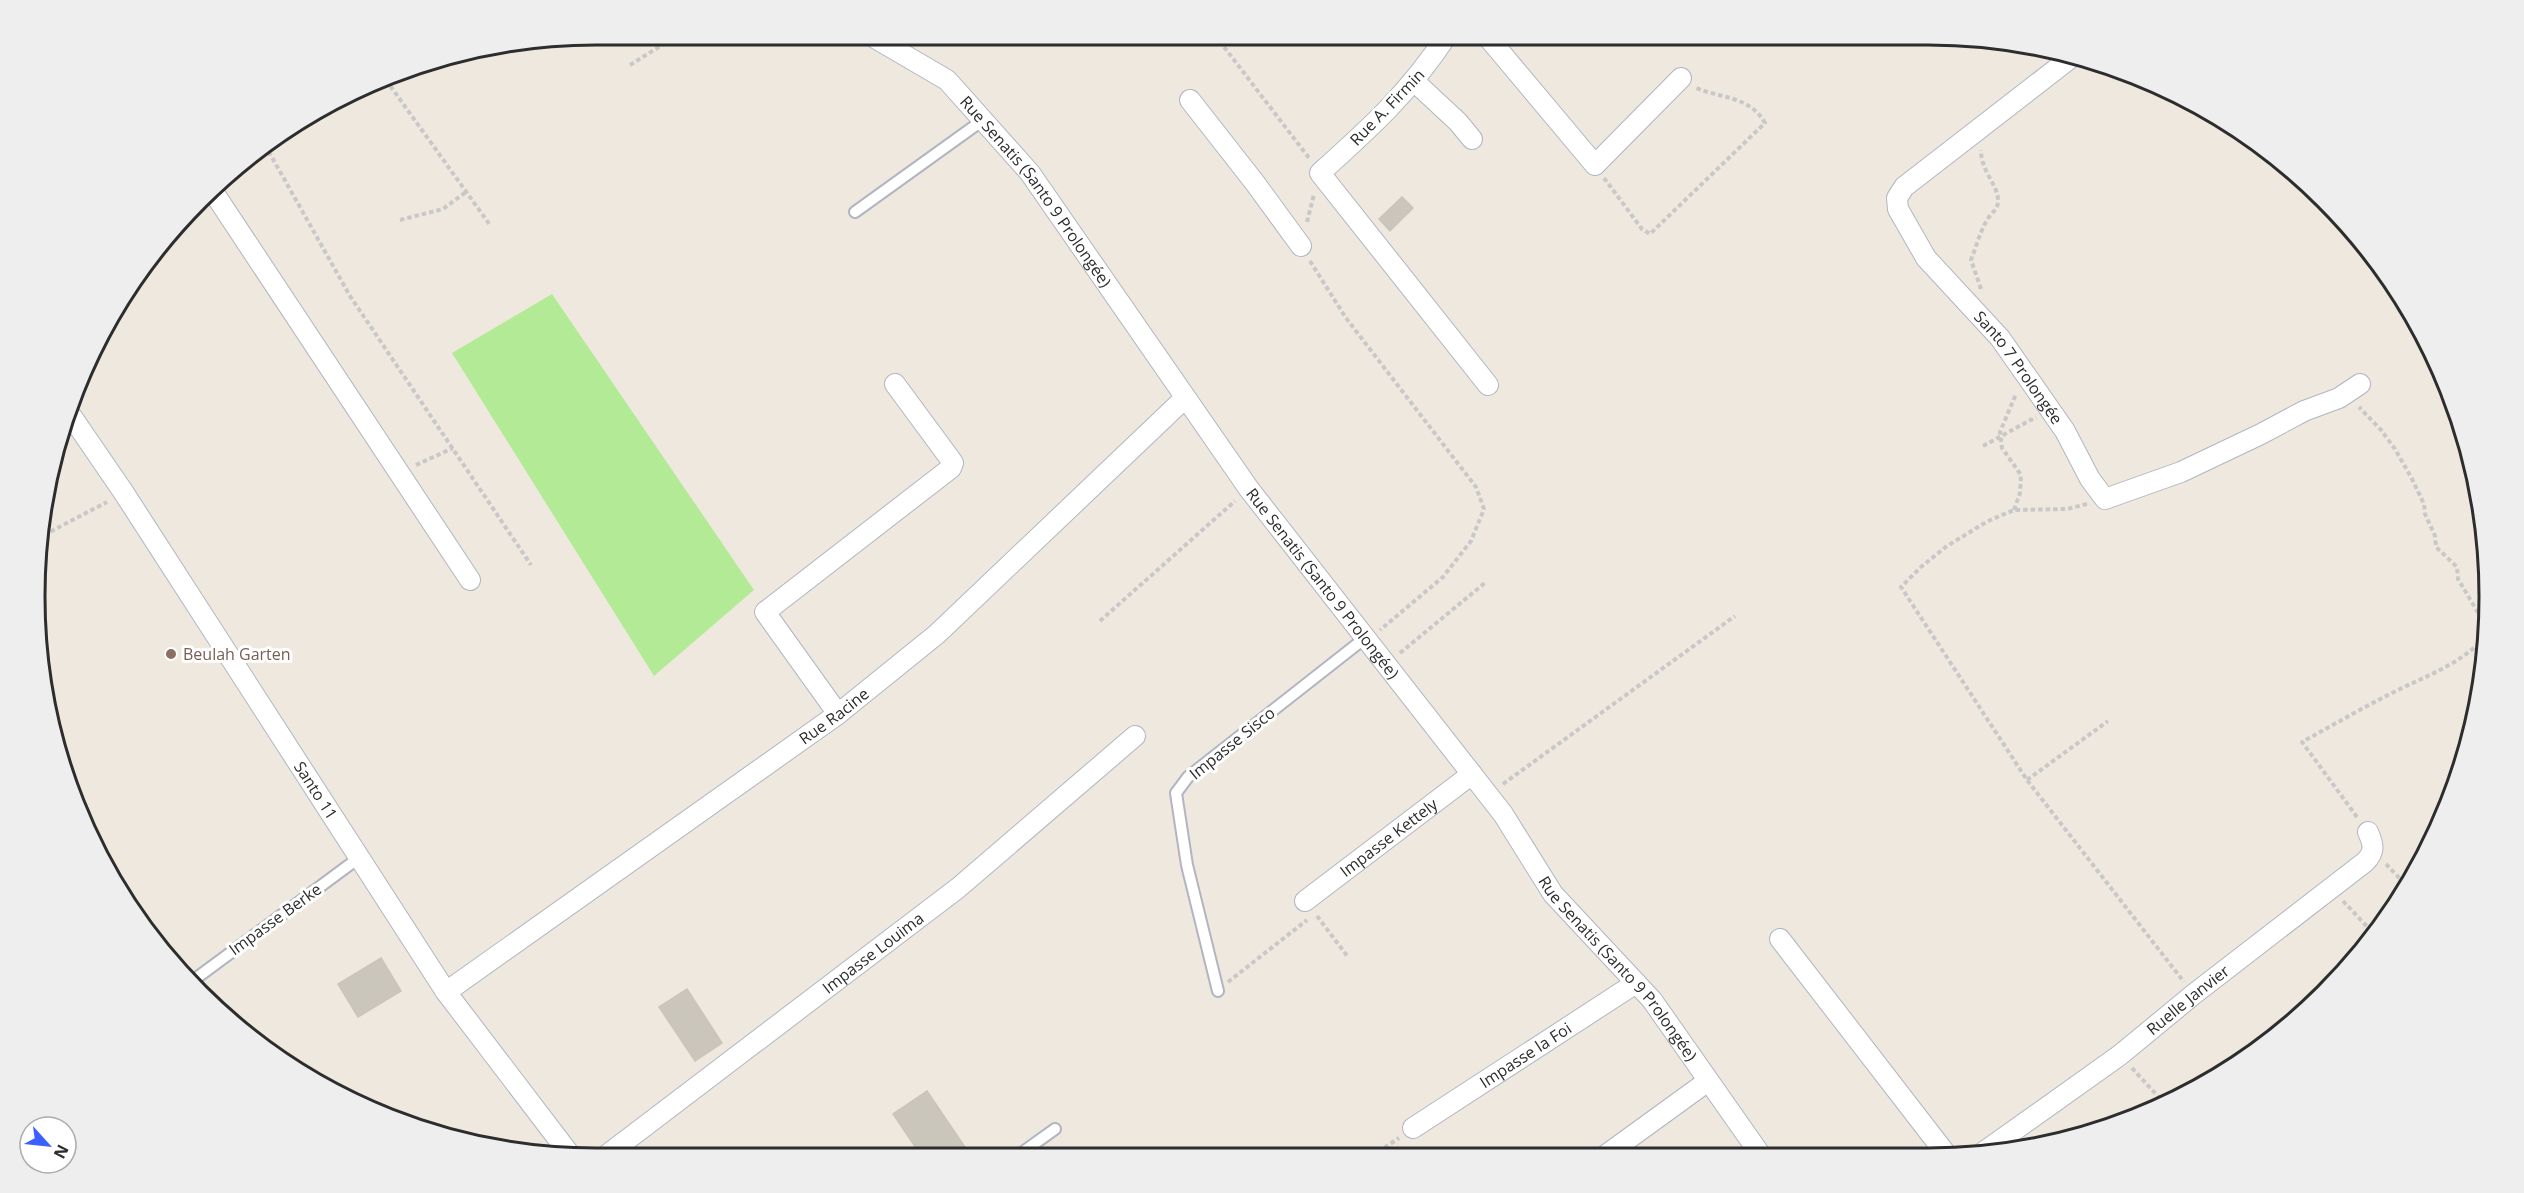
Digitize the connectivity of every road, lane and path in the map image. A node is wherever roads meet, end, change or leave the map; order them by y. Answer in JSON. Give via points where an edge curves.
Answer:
{"nodes":[{"id":1,"x":661,"y":45,"type":"edge"},
{"id":2,"x":888,"y":45,"type":"edge"},
{"id":3,"x":1223,"y":45,"type":"edge"},
{"id":4,"x":1440,"y":45,"type":"edge"},
{"id":5,"x":1495,"y":45,"type":"edge"},
{"id":6,"x":2064,"y":63,"type":"edge"},
{"id":7,"x":630,"y":65,"type":"dead end"},
{"id":8,"x":1682,"y":78,"type":"joint"},
{"id":9,"x":1415,"y":82,"type":"junction"},
{"id":10,"x":389,"y":85,"type":"edge"},
{"id":11,"x":1190,"y":100,"type":"dead end"},
{"id":12,"x":983,"y":120,"type":"junction"},
{"id":13,"x":1982,"y":128,"type":"junction"},
{"id":14,"x":1472,"y":140,"type":"dead end"},
{"id":15,"x":269,"y":153,"type":"edge"},
{"id":16,"x":1594,"y":165,"type":"junction"},
{"id":17,"x":1320,"y":173,"type":"junction"},
{"id":18,"x":466,"y":192,"type":"junction"},
{"id":19,"x":217,"y":197,"type":"edge"},
{"id":20,"x":855,"y":212,"type":"dead end"},
{"id":21,"x":400,"y":220,"type":"dead end"},
{"id":22,"x":490,"y":225,"type":"dead end"},
{"id":23,"x":1300,"y":246,"type":"junction"},
{"id":24,"x":1981,"y":317,"type":"junction"},
{"id":25,"x":2023,"y":373,"type":"junction"},
{"id":26,"x":895,"y":384,"type":"dead end"},
{"id":27,"x":2360,"y":384,"type":"dead end"},
{"id":28,"x":1488,"y":385,"type":"dead end"},
{"id":29,"x":1185,"y":398,"type":"junction"},
{"id":30,"x":2339,"y":398,"type":"junction"},
{"id":31,"x":2050,"y":410,"type":"junction"},
{"id":32,"x":74,"y":420,"type":"edge"},
{"id":33,"x":2000,"y":437,"type":"junction"},
{"id":34,"x":1983,"y":447,"type":"dead end"},
{"id":35,"x":453,"y":448,"type":"junction"},
{"id":36,"x":399,"y":473,"type":"junction"},
{"id":37,"x":1249,"y":489,"type":"junction"},
{"id":38,"x":124,"y":493,"type":"junction"},
{"id":39,"x":2105,"y":499,"type":"junction"},
{"id":40,"x":2014,"y":510,"type":"junction"},
{"id":41,"x":49,"y":531,"type":"edge"},
{"id":42,"x":531,"y":565,"type":"dead end"},
{"id":43,"x":470,"y":580,"type":"dead end"},
{"id":44,"x":1486,"y":582,"type":"dead end"},
{"id":45,"x":2479,"y":613,"type":"edge"},
{"id":46,"x":1735,"y":616,"type":"dead end"},
{"id":47,"x":1100,"y":621,"type":"dead end"},
{"id":48,"x":1366,"y":640,"type":"junction"},
{"id":49,"x":2477,"y":645,"type":"edge"},
{"id":50,"x":1386,"y":665,"type":"junction"},
{"id":51,"x":838,"y":714,"type":"junction"},
{"id":52,"x":2108,"y":721,"type":"dead end"},
{"id":53,"x":1135,"y":736,"type":"dead end"},
{"id":54,"x":1472,"y":774,"type":"junction"},
{"id":55,"x":2027,"y":780,"type":"junction"},
{"id":56,"x":1488,"y":795,"type":"junction"},
{"id":57,"x":2370,"y":842,"type":"junction"},
{"id":58,"x":360,"y":857,"type":"junction"},
{"id":59,"x":2401,"y":879,"type":"edge"},
{"id":60,"x":2331,"y":889,"type":"junction"},
{"id":61,"x":1305,"y":901,"type":"dead end"},
{"id":62,"x":2368,"y":928,"type":"edge"},
{"id":63,"x":1780,"y":939,"type":"dead end"},
{"id":64,"x":1348,"y":957,"type":"dead end"},
{"id":65,"x":198,"y":977,"type":"edge"},
{"id":66,"x":1636,"y":983,"type":"junction"},
{"id":67,"x":1218,"y":991,"type":"joint"},
{"id":68,"x":446,"y":992,"type":"junction"},
{"id":69,"x":2194,"y":994,"type":"junction"},
{"id":70,"x":2120,"y":1054,"type":"junction"},
{"id":71,"x":1708,"y":1081,"type":"junction"},
{"id":72,"x":2158,"y":1097,"type":"edge"},
{"id":73,"x":1413,"y":1128,"type":"joint"},
{"id":74,"x":1055,"y":1129,"type":"dead end"},
{"id":75,"x":1996,"y":1143,"type":"edge"},
{"id":76,"x":563,"y":1147,"type":"edge"},
{"id":77,"x":616,"y":1148,"type":"edge"},
{"id":78,"x":1029,"y":1148,"type":"edge"},
{"id":79,"x":1384,"y":1148,"type":"edge"},
{"id":80,"x":1616,"y":1148,"type":"edge"},
{"id":81,"x":1755,"y":1148,"type":"edge"},
{"id":82,"x":1941,"y":1148,"type":"edge"}],
"edges":[{"from":1,"to":7,"type":"path"},
{"from":2,"to":12,"type":"street","name":"Rue Senatis (Santo 9 Prolongée)","via":[[947,80]]},
{"from":3,"to":17,"type":"path"},
{"from":4,"to":9,"type":"street","name":"Rue A. Firmin"},
{"from":5,"to":16,"type":"street"},
{"from":6,"to":13,"type":"street","name":"Santo 7 Prolongée"},
{"from":8,"to":16,"type":"street"},
{"from":8,"to":16,"type":"path","via":[[1705,92],[1743,101],[1759,112],[1765,123],[1650,234],[1642,229]]},
{"from":9,"to":14,"type":"street"},
{"from":9,"to":17,"type":"street","name":"Rue A. Firmin"},
{"from":10,"to":18,"type":"path"},
{"from":11,"to":23,"type":"street"},
{"from":12,"to":20,"type":"lane"},
{"from":12,"to":29,"type":"street","name":"Rue Senatis (Santo 9 Prolongée)","via":[[1030,173]]},
{"from":13,"to":24,"type":"path","via":[[1981,157],[1998,200],[1971,260],[1982,296]]},
{"from":13,"to":24,"type":"street","name":"Santo 7 Prolongée","via":[[1905,187],[1898,198],[1898,209],[1926,258]]},
{"from":15,"to":35,"type":"path","via":[[350,296]]},
{"from":17,"to":23,"type":"path"},
{"from":17,"to":28,"type":"street"},
{"from":18,"to":21,"type":"path","via":[[443,209]]},
{"from":18,"to":22,"type":"path"},
{"from":19,"to":36,"type":"street"},
{"from":23,"to":48,"type":"path","via":[[1346,318],[1476,487],[1484,509],[1472,541],[1443,577]]},
{"from":24,"to":25,"type":"street","name":"Santo 7 Prolongée"},
{"from":25,"to":31,"type":"street","name":"Santo 7 Prolongée"},
{"from":25,"to":33,"type":"path"},
{"from":26,"to":51,"type":"street","via":[[951,460],[951,468],[765,612]]},
{"from":27,"to":30,"type":"street"},
{"from":29,"to":37,"type":"street","name":"Rue Senatis (Santo 9 Prolongée)"},
{"from":29,"to":51,"type":"street","name":"Rue Racine","via":[[937,634]]},
{"from":30,"to":39,"type":"street","via":[[2304,411],[2181,472]]},
{"from":30,"to":45,"type":"path","via":[[2356,404],[2395,448],[2424,504],[2436,547],[2457,567],[2458,579]]},
{"from":31,"to":33,"type":"path"},
{"from":31,"to":39,"type":"street","name":"Santo 7 Prolongée"},
{"from":32,"to":38,"type":"street","name":"Santo 11"},
{"from":33,"to":34,"type":"path"},
{"from":33,"to":40,"type":"path","via":[[2002,448],[2021,475]]},
{"from":35,"to":36,"type":"path"},
{"from":35,"to":42,"type":"path"},
{"from":36,"to":43,"type":"street"},
{"from":37,"to":47,"type":"path"},
{"from":37,"to":48,"type":"street","name":"Rue Senatis (Santo 9 Prolongée)"},
{"from":38,"to":41,"type":"path"},
{"from":38,"to":58,"type":"street","name":"Santo 11"},
{"from":39,"to":40,"type":"path","via":[[2067,509]]},
{"from":40,"to":55,"type":"path","via":[[1947,546],[1901,587]]},
{"from":44,"to":50,"type":"path"},
{"from":46,"to":56,"type":"path"},
{"from":48,"to":50,"type":"street","name":"Rue Senatis (Santo 9 Prolongée)"},
{"from":48,"to":67,"type":"lane","name":"Impasse Sisco","via":[[1188,777],[1176,793],[1187,865]]},
{"from":49,"to":57,"type":"path","via":[[2443,670],[2302,742]]},
{"from":50,"to":54,"type":"street","name":"Rue Senatis (Santo 9 Prolongée)"},
{"from":51,"to":68,"type":"street","name":"Rue Racine"},
{"from":52,"to":55,"type":"path"},
{"from":53,"to":77,"type":"street","name":"Impasse Louima","via":[[958,888]]},
{"from":54,"to":56,"type":"street","name":"Rue Senatis (Santo 9 Prolongée)"},
{"from":54,"to":61,"type":"street","name":"Impasse Kettely"},
{"from":55,"to":69,"type":"path"},
{"from":56,"to":66,"type":"street","name":"Rue Senatis (Santo 9 Prolongée)","via":[[1553,894]]},
{"from":57,"to":59,"type":"path"},
{"from":57,"to":60,"type":"street","name":"Ruelle Janvier","via":[[2365,862]]},
{"from":58,"to":65,"type":"lane","name":"Impasse Berke"},
{"from":58,"to":68,"type":"street","name":"Santo 11"},
{"from":60,"to":62,"type":"path"},
{"from":60,"to":69,"type":"street","name":"Ruelle Janvier"},
{"from":63,"to":82,"type":"street"},
{"from":64,"to":67,"type":"path","via":[[1315,914]]},
{"from":66,"to":71,"type":"street","name":"Rue Senatis (Santo 9 Prolongée)"},
{"from":66,"to":73,"type":"street","name":"Impasse la Foi"},
{"from":68,"to":76,"type":"street","name":"Santo 11"},
{"from":69,"to":70,"type":"street","name":"Ruelle Janvier"},
{"from":70,"to":72,"type":"path"},
{"from":70,"to":75,"type":"street","name":"Ruelle Janvier"},
{"from":71,"to":80,"type":"street"},
{"from":71,"to":81,"type":"street","name":"Rue Senatis (Santo 9 Prolongée)"},
{"from":73,"to":79,"type":"path"},
{"from":74,"to":78,"type":"lane"}]}
